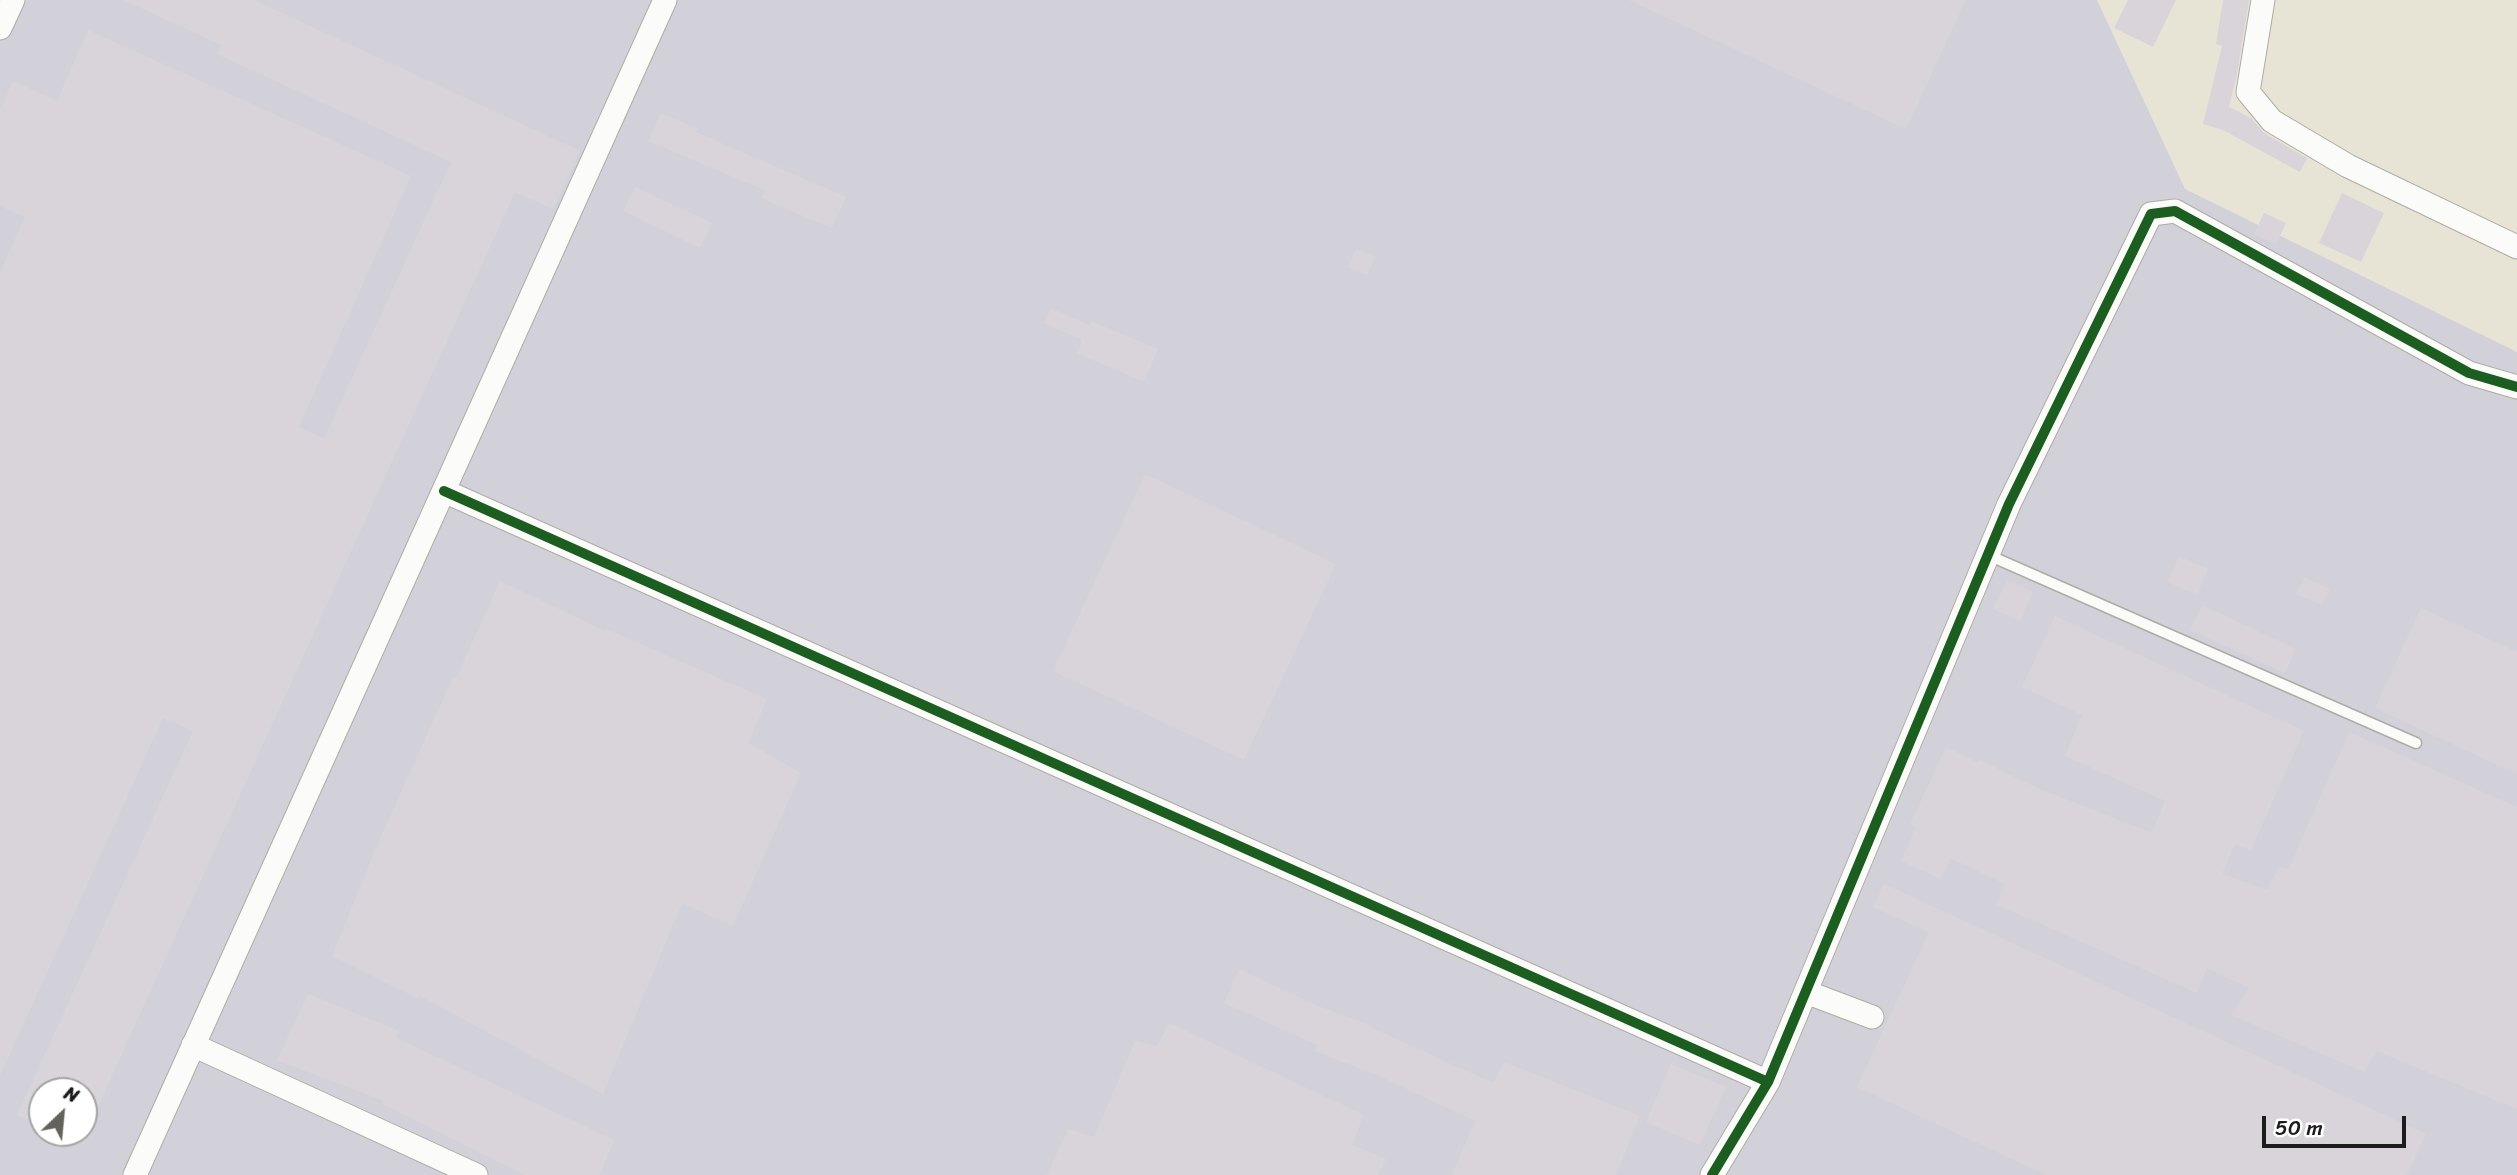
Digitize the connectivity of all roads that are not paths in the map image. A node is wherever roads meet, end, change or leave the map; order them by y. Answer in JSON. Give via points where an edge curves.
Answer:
{"nodes":[{"id":1,"x":13,"y":0,"type":"edge"},
{"id":2,"x":665,"y":0,"type":"edge"},
{"id":3,"x":2263,"y":0,"type":"edge"},
{"id":4,"x":0,"y":28,"type":"edge"},
{"id":5,"x":2517,"y":247,"type":"edge"},
{"id":6,"x":2517,"y":387,"type":"edge"},
{"id":7,"x":444,"y":491,"type":"junction"},
{"id":8,"x":1988,"y":555,"type":"junction"},
{"id":9,"x":2416,"y":743,"type":"dead end"},
{"id":10,"x":1806,"y":992,"type":"junction"},
{"id":11,"x":1872,"y":1017,"type":"dead end"},
{"id":12,"x":193,"y":1045,"type":"junction"},
{"id":13,"x":1768,"y":1082,"type":"junction"},
{"id":14,"x":135,"y":1175,"type":"edge"},
{"id":15,"x":476,"y":1175,"type":"edge"},
{"id":16,"x":1712,"y":1175,"type":"edge"}],
"edges":[{"from":1,"to":4,"type":"street"},
{"from":2,"to":7,"type":"street"},
{"from":3,"to":5,"type":"street","via":[[2248,92],[2272,121],[2348,166]]},
{"from":6,"to":8,"type":"street","via":[[2469,373],[2175,211],[2151,214]]},
{"from":7,"to":12,"type":"street"},
{"from":7,"to":13,"type":"street"},
{"from":8,"to":9,"type":"lane"},
{"from":8,"to":10,"type":"street"},
{"from":10,"to":11,"type":"street"},
{"from":10,"to":13,"type":"street"},
{"from":12,"to":14,"type":"street"},
{"from":12,"to":15,"type":"street"},
{"from":13,"to":16,"type":"street"}]}
